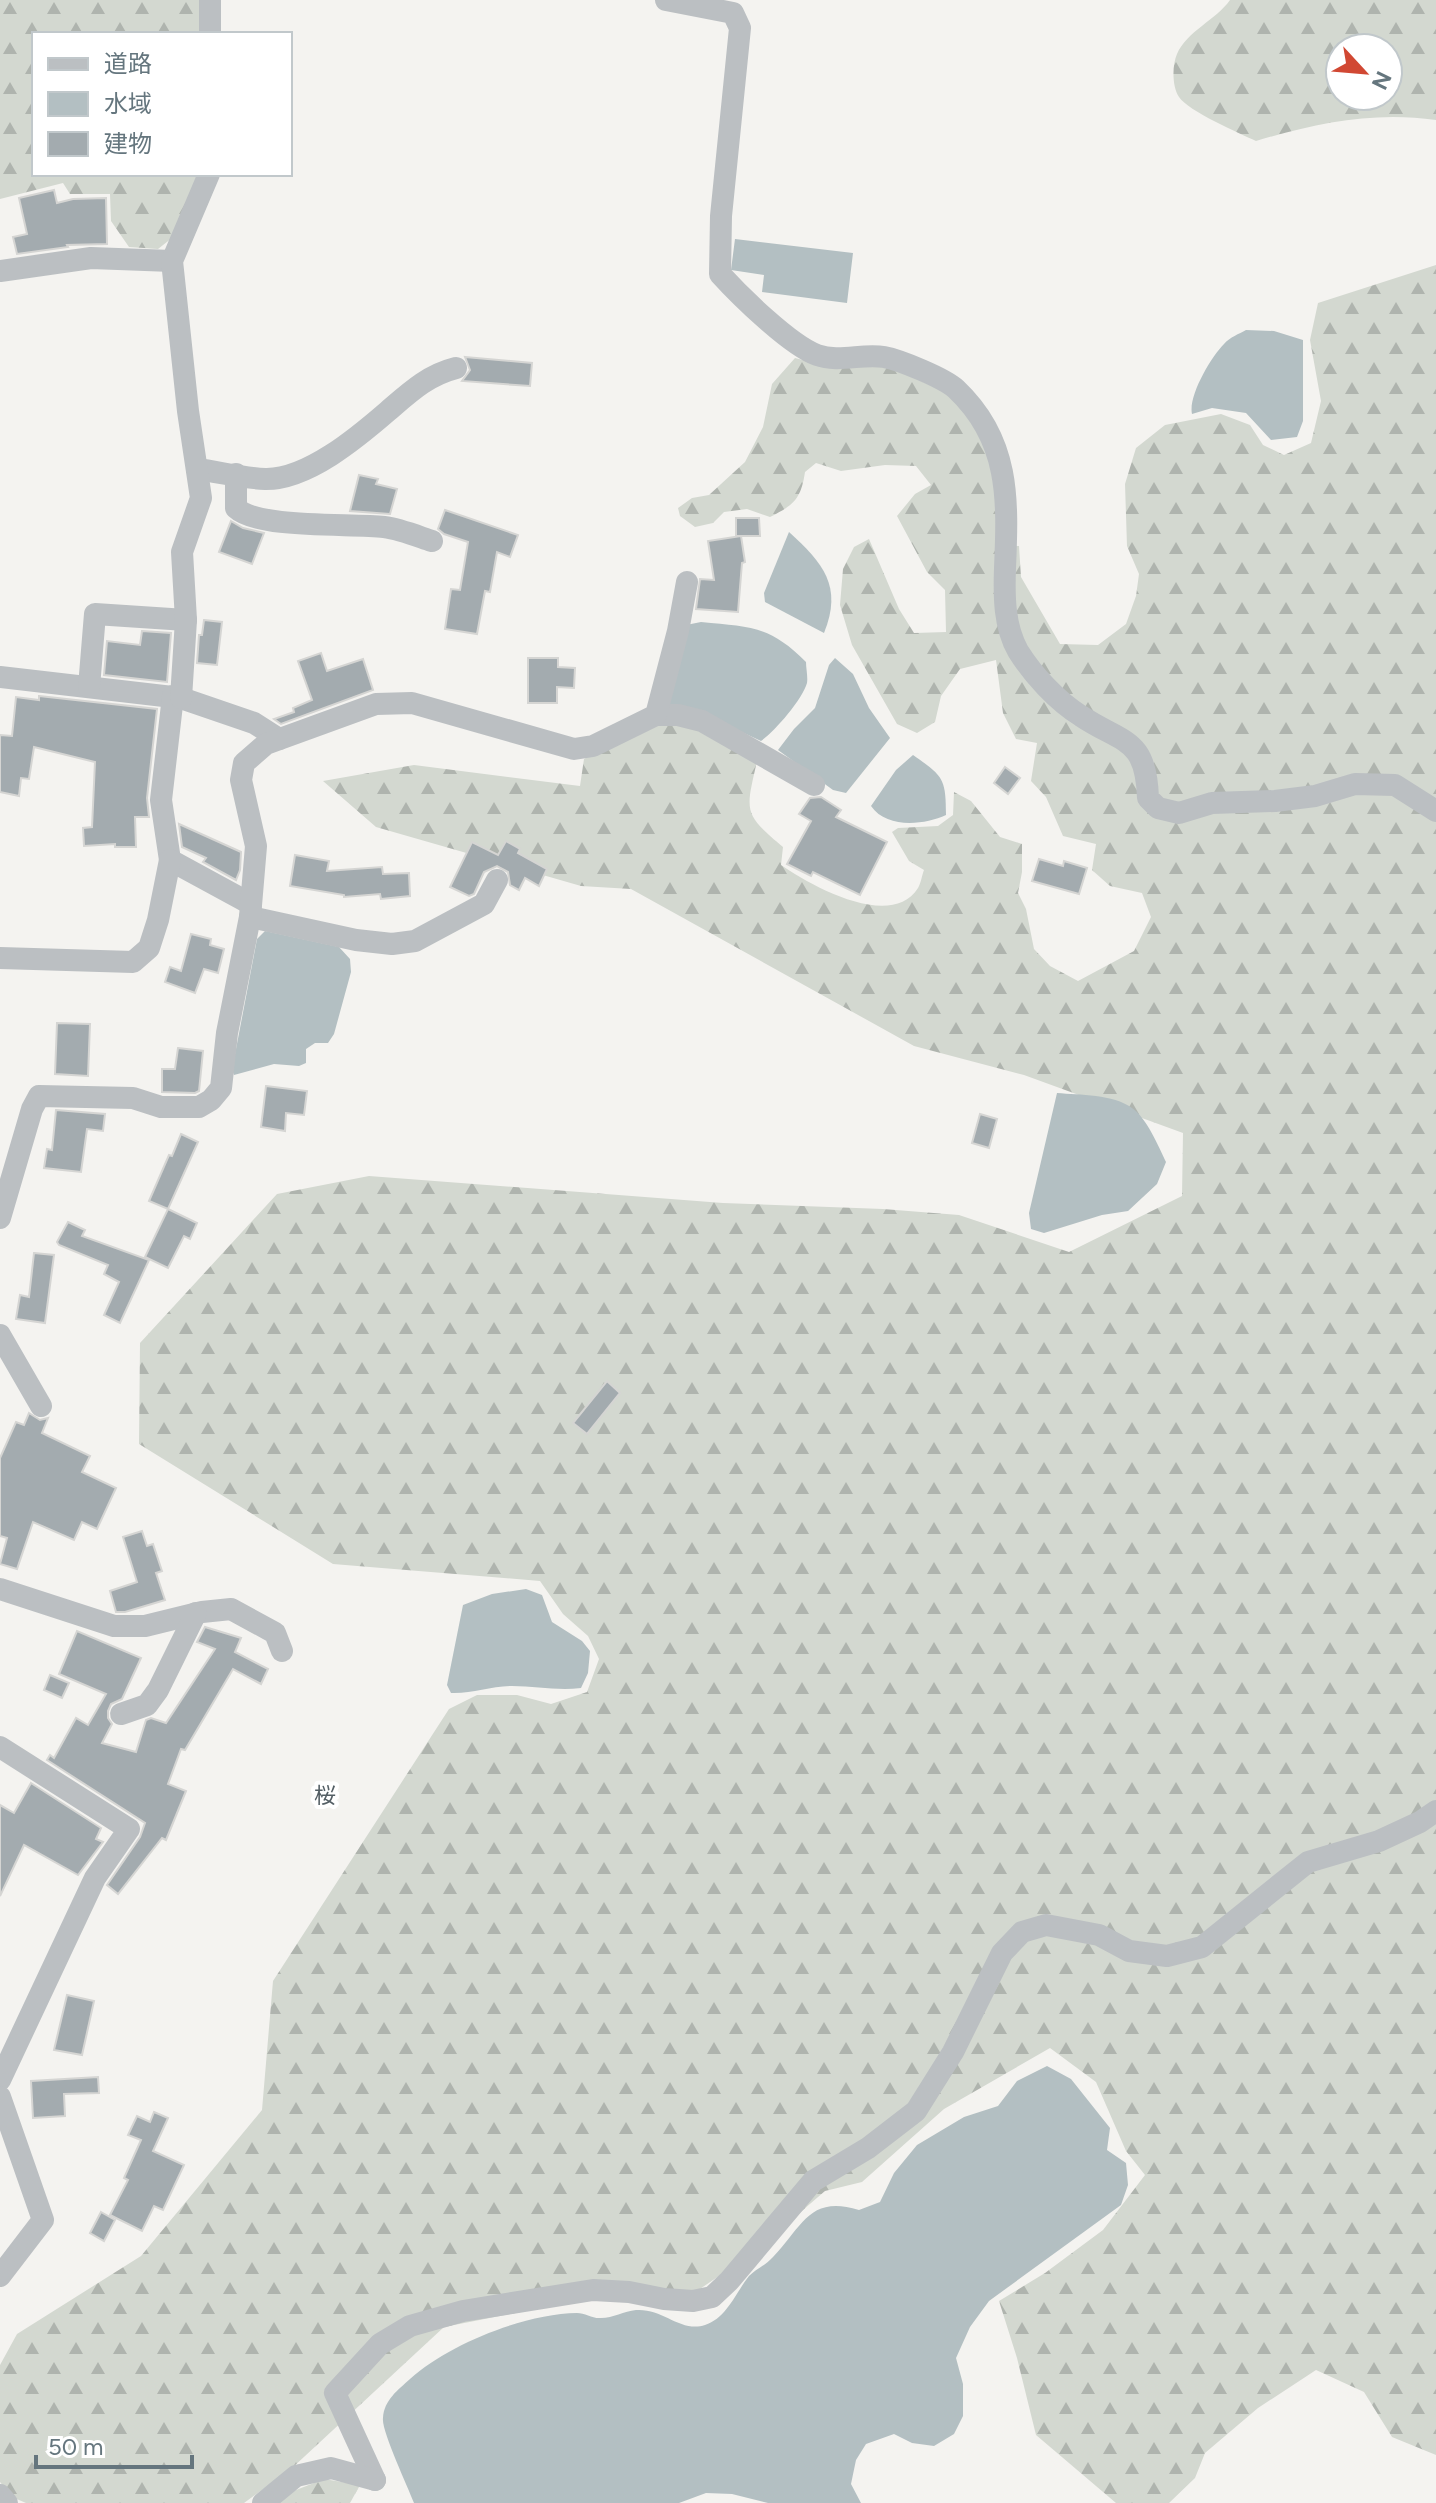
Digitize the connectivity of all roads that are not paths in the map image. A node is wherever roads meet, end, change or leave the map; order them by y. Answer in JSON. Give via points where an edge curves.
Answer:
{"nodes":[{"id":1,"x":210,"y":0,"type":"edge"},
{"id":2,"x":666,"y":0,"type":"edge"},
{"id":3,"x":210,"y":32,"type":"edge"},
{"id":4,"x":208,"y":176,"type":"edge"},
{"id":5,"x":172,"y":261,"type":"junction"},
{"id":6,"x":0,"y":271,"type":"edge"},
{"id":7,"x":456,"y":368,"type":"dead end"},
{"id":8,"x":197,"y":469,"type":"junction"},
{"id":9,"x":236,"y":474,"type":"junction"},
{"id":10,"x":432,"y":541,"type":"dead end"},
{"id":11,"x":687,"y":582,"type":"dead end"},
{"id":12,"x":186,"y":620,"type":"junction"},
{"id":13,"x":0,"y":677,"type":"edge"},
{"id":14,"x":89,"y":687,"type":"junction"},
{"id":15,"x":177,"y":697,"type":"junction"},
{"id":16,"x":656,"y":715,"type":"junction"},
{"id":17,"x":279,"y":739,"type":"junction"},
{"id":18,"x":814,"y":785,"type":"dead end"},
{"id":19,"x":1436,"y":811,"type":"edge"},
{"id":20,"x":170,"y":860,"type":"junction"},
{"id":21,"x":497,"y":880,"type":"dead end"},
{"id":22,"x":251,"y":910,"type":"junction"},
{"id":23,"x":0,"y":958,"type":"edge"},
{"id":24,"x":0,"y":1218,"type":"edge"},
{"id":25,"x":0,"y":1335,"type":"edge"},
{"id":26,"x":41,"y":1406,"type":"dead end"},
{"id":27,"x":0,"y":1589,"type":"edge"},
{"id":28,"x":196,"y":1613,"type":"junction"},
{"id":29,"x":282,"y":1651,"type":"dead end"},
{"id":30,"x":121,"y":1714,"type":"dead end"},
{"id":31,"x":0,"y":1747,"type":"edge"},
{"id":32,"x":1436,"y":1811,"type":"edge"},
{"id":33,"x":0,"y":2080,"type":"edge"},
{"id":34,"x":0,"y":2097,"type":"edge"},
{"id":35,"x":0,"y":2276,"type":"edge"},
{"id":36,"x":0,"y":2495,"type":"edge"},
{"id":37,"x":7,"y":2503,"type":"edge"},
{"id":38,"x":263,"y":2503,"type":"edge"}],
"edges":[{"from":1,"to":3,"type":"street"},
{"from":2,"to":19,"type":"street","via":[[733,13],[740,28],[720,274],[782,332],[818,355],[882,357],[916,369],[953,385],[986,423],[1002,463],[1007,512],[1004,594],[1017,650],[1056,696],[1130,743],[1147,772],[1148,798],[1158,808],[1179,813],[1212,803],[1315,796],[1355,784],[1395,785]]},
{"from":4,"to":5,"type":"street"},
{"from":5,"to":6,"type":"street","via":[[91,258]]},
{"from":5,"to":8,"type":"street"},
{"from":7,"to":9,"type":"street","via":[[439,372],[360,436],[294,474],[266,479]]},
{"from":8,"to":9,"type":"street"},
{"from":8,"to":12,"type":"street","via":[[201,498],[182,552]]},
{"from":9,"to":10,"type":"street","via":[[236,508],[244,516],[388,527]]},
{"from":11,"to":16,"type":"street"},
{"from":12,"to":14,"type":"street","via":[[95,614]]},
{"from":12,"to":15,"type":"street"},
{"from":13,"to":14,"type":"street"},
{"from":14,"to":15,"type":"street"},
{"from":15,"to":17,"type":"street","via":[[254,723]]},
{"from":15,"to":20,"type":"street","via":[[161,800]]},
{"from":16,"to":17,"type":"street","via":[[593,746],[574,749],[412,703],[376,704]]},
{"from":16,"to":18,"type":"street","via":[[702,721]]},
{"from":17,"to":22,"type":"street","via":[[244,763],[241,780],[256,846]]},
{"from":20,"to":22,"type":"street"},
{"from":20,"to":23,"type":"street","via":[[149,948],[133,962]]},
{"from":21,"to":22,"type":"street","via":[[484,904],[415,941],[392,944],[356,940]]},
{"from":22,"to":24,"type":"street","via":[[221,1088],[199,1107],[161,1107],[133,1098],[39,1096]]},
{"from":25,"to":26,"type":"street"},
{"from":27,"to":28,"type":"street","via":[[114,1626],[145,1626]]},
{"from":28,"to":29,"type":"street","via":[[231,1609],[275,1633]]},
{"from":28,"to":30,"type":"street","via":[[147,1705]]},
{"from":31,"to":33,"type":"street","via":[[129,1829],[95,1878]]},
{"from":32,"to":38,"type":"street","via":[[1379,1841],[1308,1862],[1202,1947],[1167,1956],[1129,1951],[1099,1935],[1046,1925],[1022,1932],[1002,1953],[953,2052],[916,2111],[813,2181],[712,2297],[693,2301],[593,2290],[463,2311],[410,2326],[380,2344],[335,2393],[375,2480],[331,2468],[296,2476]]},
{"from":34,"to":35,"type":"street","via":[[43,2220]]},
{"from":36,"to":37,"type":"street"}]}
